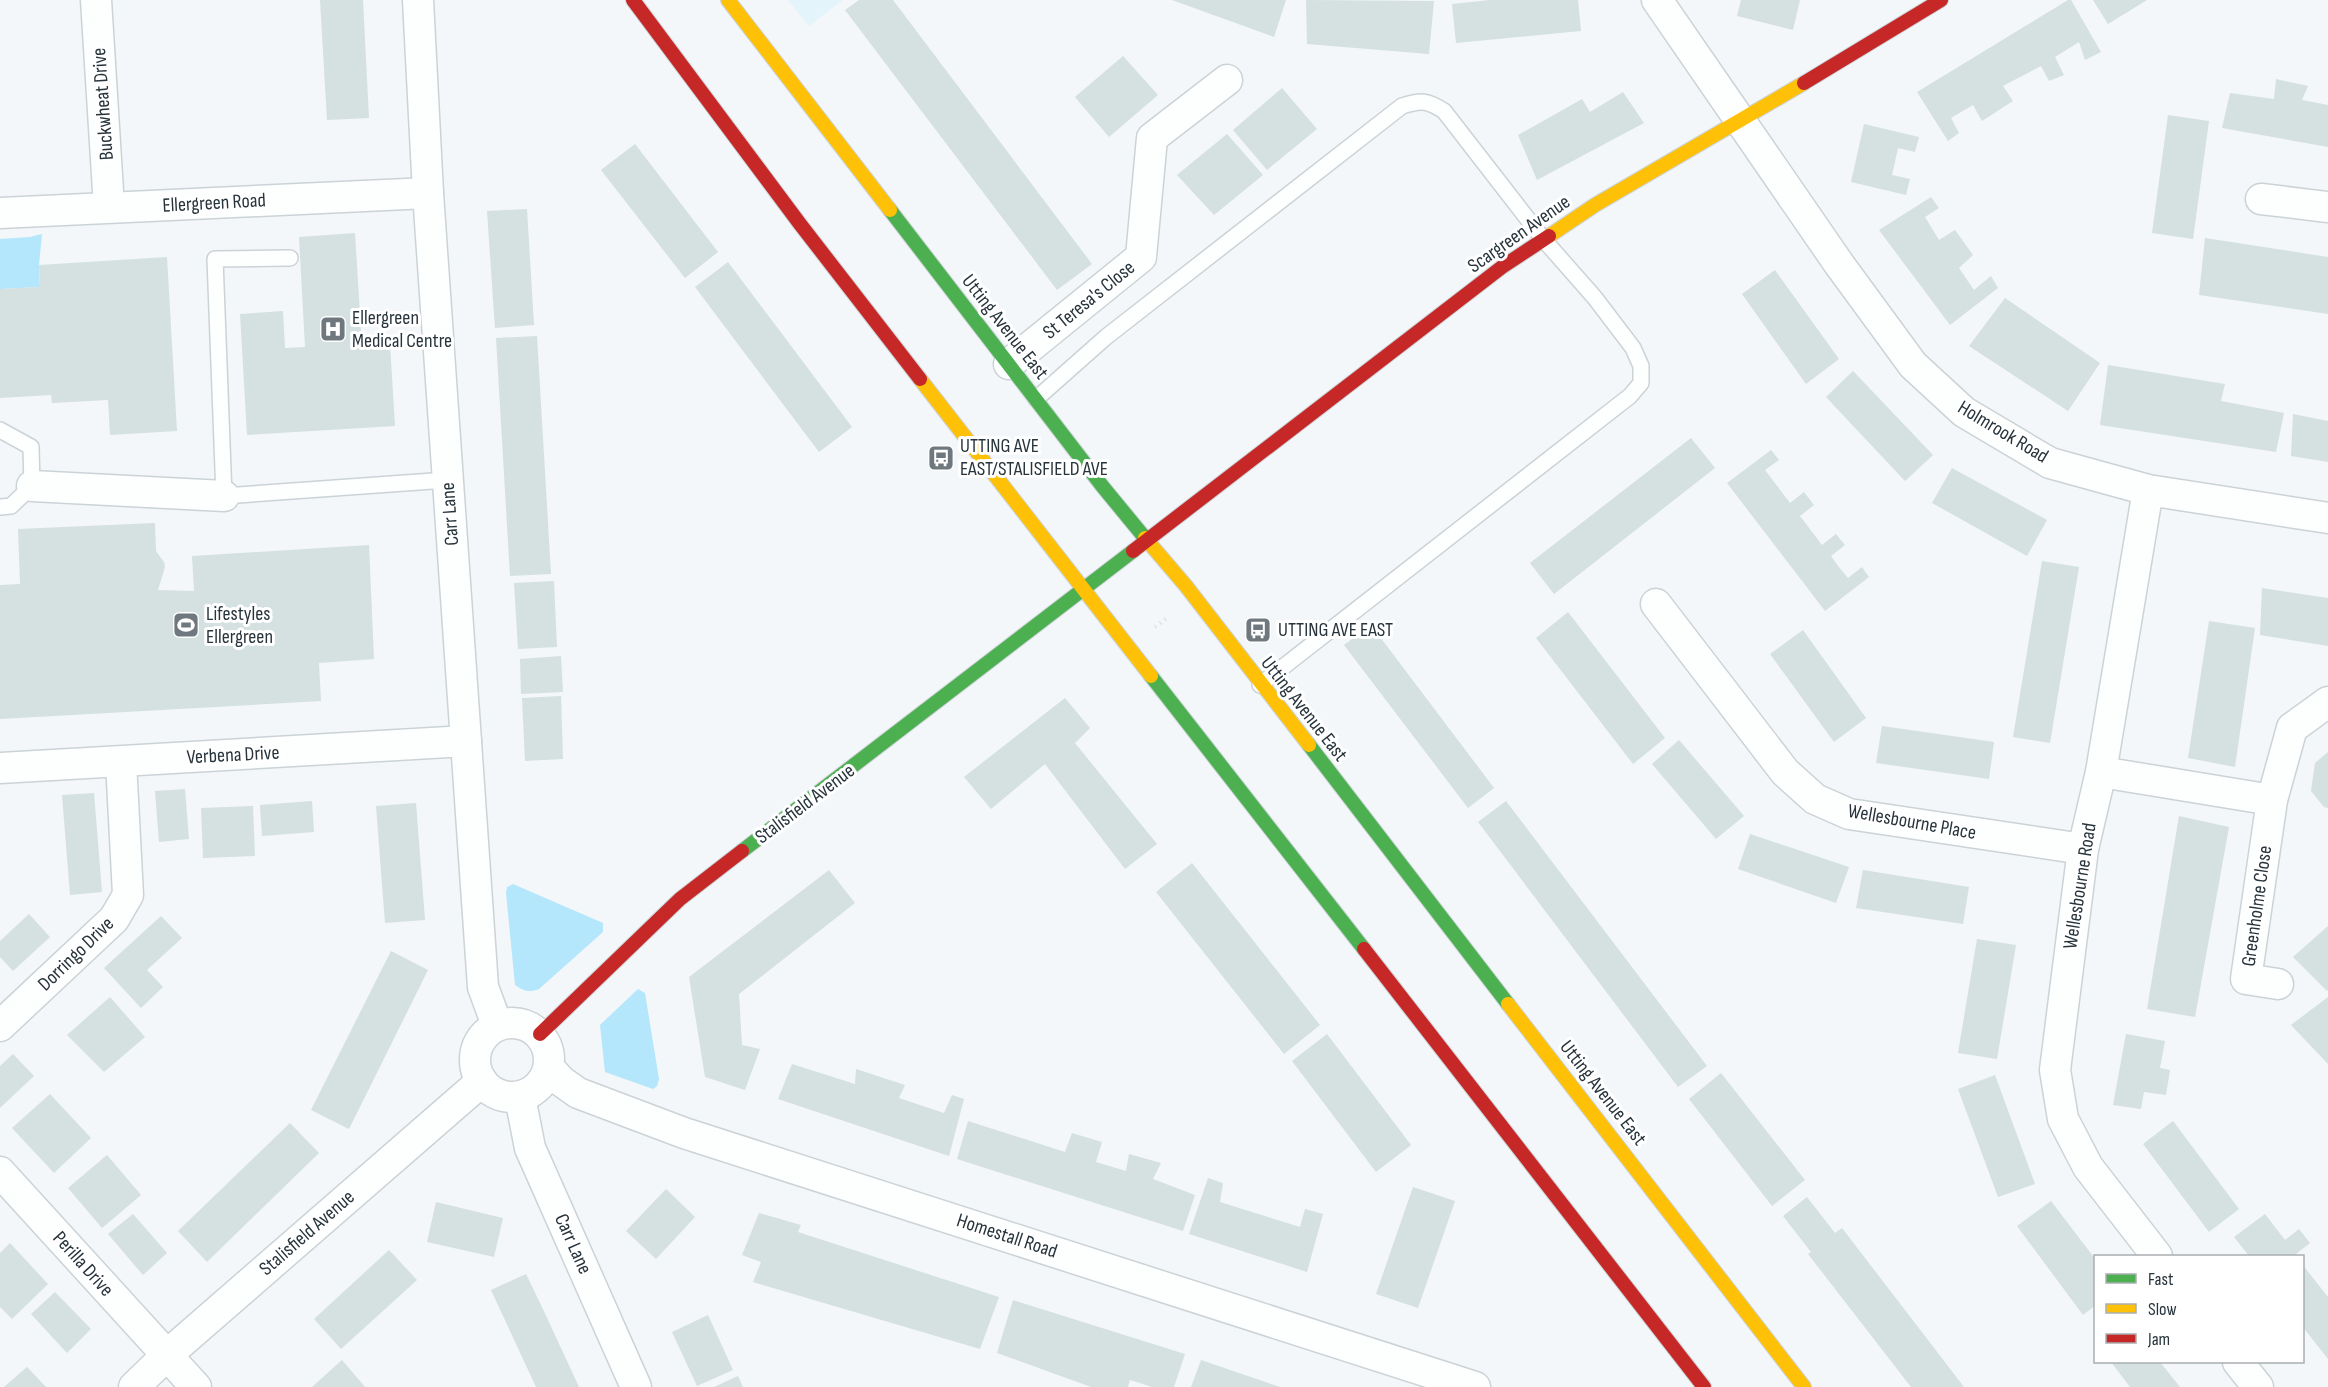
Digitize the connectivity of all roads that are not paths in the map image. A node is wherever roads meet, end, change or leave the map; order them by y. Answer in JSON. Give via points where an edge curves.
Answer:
{"nodes":[{"id":1,"x":96,"y":0,"type":"edge"},
{"id":2,"x":418,"y":0,"type":"edge"},
{"id":3,"x":633,"y":0,"type":"edge"},
{"id":4,"x":728,"y":0,"type":"edge"},
{"id":5,"x":1657,"y":0,"type":"edge"},
{"id":6,"x":1941,"y":0,"type":"edge"},
{"id":7,"x":1227,"y":80,"type":"dead end"},
{"id":8,"x":1741,"y":121,"type":"junction"},
{"id":9,"x":428,"y":193,"type":"junction"},
{"id":10,"x":2261,"y":198,"type":"dead end"},
{"id":11,"x":109,"y":207,"type":"junction"},
{"id":12,"x":2328,"y":207,"type":"edge"},
{"id":13,"x":0,"y":213,"type":"edge"},
{"id":14,"x":1544,"y":240,"type":"junction"},
{"id":15,"x":290,"y":258,"type":"dead end"},
{"id":16,"x":1009,"y":364,"type":"junction"},
{"id":17,"x":1036,"y":399,"type":"junction"},
{"id":18,"x":0,"y":430,"type":"edge"},
{"id":19,"x":447,"y":480,"type":"junction"},
{"id":20,"x":32,"y":486,"type":"junction"},
{"id":21,"x":2148,"y":490,"type":"junction"},
{"id":22,"x":224,"y":496,"type":"junction"},
{"id":23,"x":0,"y":507,"type":"edge"},
{"id":24,"x":2328,"y":518,"type":"edge"},
{"id":25,"x":1148,"y":541,"type":"junction"},
{"id":26,"x":1082,"y":589,"type":"junction"},
{"id":27,"x":1656,"y":604,"type":"dead end"},
{"id":28,"x":1260,"y":685,"type":"junction"},
{"id":29,"x":2328,"y":702,"type":"edge"},
{"id":30,"x":466,"y":741,"type":"junction"},
{"id":31,"x":121,"y":762,"type":"junction"},
{"id":32,"x":0,"y":768,"type":"edge"},
{"id":33,"x":2101,"y":772,"type":"junction"},
{"id":34,"x":2272,"y":800,"type":"junction"},
{"id":35,"x":2083,"y":849,"type":"junction"},
{"id":36,"x":2278,"y":984,"type":"dead end"},
{"id":37,"x":497,"y":1025,"type":"junction"},
{"id":38,"x":0,"y":1026,"type":"edge"},
{"id":39,"x":540,"y":1034,"type":"junction"},
{"id":40,"x":549,"y":1068,"type":"junction"},
{"id":41,"x":482,"y":1081,"type":"junction"},
{"id":42,"x":520,"y":1097,"type":"junction"},
{"id":43,"x":0,"y":1172,"type":"edge"},
{"id":44,"x":2155,"y":1255,"type":"edge"},
{"id":45,"x":167,"y":1355,"type":"junction"},
{"id":46,"x":2239,"y":1363,"type":"edge"},
{"id":47,"x":134,"y":1387,"type":"edge"},
{"id":48,"x":196,"y":1387,"type":"edge"},
{"id":49,"x":636,"y":1387,"type":"edge"},
{"id":50,"x":1475,"y":1387,"type":"edge"},
{"id":51,"x":1704,"y":1387,"type":"edge"},
{"id":52,"x":1804,"y":1387,"type":"edge"},
{"id":53,"x":2258,"y":1387,"type":"edge"}],
"edges":[{"from":1,"to":11,"type":"street","name":"Buckwheat Drive"},
{"from":2,"to":9,"type":"street","name":"Carr Lane"},
{"from":3,"to":26,"type":"street"},
{"from":4,"to":16,"type":"street","name":"Utting Avenue East"},
{"from":5,"to":8,"type":"street","name":"Holmrook Road"},
{"from":6,"to":8,"type":"street","name":"Scargreen Avenue"},
{"from":7,"to":16,"type":"street","name":"St Teresa's Close","via":[[1152,138],[1141,257]]},
{"from":8,"to":14,"type":"street","name":"Scargreen Avenue","via":[[1594,205]]},
{"from":8,"to":21,"type":"street","name":"Holmrook Road","via":[[1913,365],[1964,412],[2050,463]]},
{"from":9,"to":11,"type":"street","name":"Ellergreen Road"},
{"from":9,"to":19,"type":"street","name":"Carr Lane"},
{"from":10,"to":12,"type":"street"},
{"from":11,"to":13,"type":"street","name":"Ellergreen Road"},
{"from":14,"to":17,"type":"lane","via":[[1444,111],[1430,102],[1402,106],[1106,338]]},
{"from":14,"to":25,"type":"street","name":"Scargreen Avenue","via":[[1502,267]]},
{"from":14,"to":28,"type":"lane","via":[[1633,348],[1641,366],[1641,383],[1615,409]]},
{"from":15,"to":22,"type":"lane","via":[[215,259]]},
{"from":16,"to":17,"type":"street","name":"Utting Avenue East"},
{"from":17,"to":25,"type":"street","name":"Utting Avenue East"},
{"from":18,"to":20,"type":"lane","via":[[31,447]]},
{"from":19,"to":22,"type":"lane"},
{"from":19,"to":30,"type":"street","name":"Carr Lane"},
{"from":20,"to":22,"type":"street"},
{"from":20,"to":23,"type":"lane","via":[[11,506]]},
{"from":21,"to":24,"type":"street","name":"Holmrook Road"},
{"from":21,"to":33,"type":"street","name":"Wellesbourne Road"},
{"from":25,"to":26,"type":"street","name":"Scargreen Avenue"},
{"from":25,"to":28,"type":"street","name":"Utting Avenue East"},
{"from":26,"to":39,"type":"street","name":"Stalisfield Avenue","via":[[680,899]]},
{"from":26,"to":51,"type":"street"},
{"from":27,"to":35,"type":"street","name":"Wellesbourne Place","via":[[1785,772],[1815,799],[1849,814]]},
{"from":28,"to":52,"type":"street","name":"Utting Avenue East"},
{"from":29,"to":34,"type":"street","name":"Greenholme Close","via":[[2292,728]]},
{"from":30,"to":31,"type":"street","name":"Verbena Drive"},
{"from":30,"to":37,"type":"street","name":"Carr Lane","via":[[483,987]]},
{"from":31,"to":32,"type":"street","name":"Verbena Drive"},
{"from":31,"to":38,"type":"street","name":"Dorringo Drive","via":[[128,895],[114,920]]},
{"from":33,"to":34,"type":"street"},
{"from":33,"to":35,"type":"street","name":"Wellesbourne Road"},
{"from":34,"to":36,"type":"street","name":"Greenholme Close","via":[[2246,979]]},
{"from":35,"to":44,"type":"street","name":"Wellesbourne Road","via":[[2055,1070],[2063,1119],[2088,1167]]},
{"from":37,"to":39,"type":"street","via":[[520,1023]]},
{"from":37,"to":41,"type":"street","via":[[482,1038],[475,1056]]},
{"from":39,"to":40,"type":"street","via":[[550,1056]]},
{"from":40,"to":42,"type":"street","via":[[539,1086]]},
{"from":40,"to":50,"type":"street","name":"Homestall Road","via":[[578,1093],[684,1133]]},
{"from":41,"to":42,"type":"street","via":[[498,1095]]},
{"from":41,"to":45,"type":"street","name":"Stalisfield Avenue"},
{"from":42,"to":49,"type":"street","name":"Carr Lane","via":[[530,1148]]},
{"from":43,"to":45,"type":"street","name":"Perilla Drive"},
{"from":45,"to":47,"type":"street","name":"Stalisfield Avenue"},
{"from":45,"to":48,"type":"street","name":"Perilla Drive"},
{"from":46,"to":53,"type":"street"}]}
